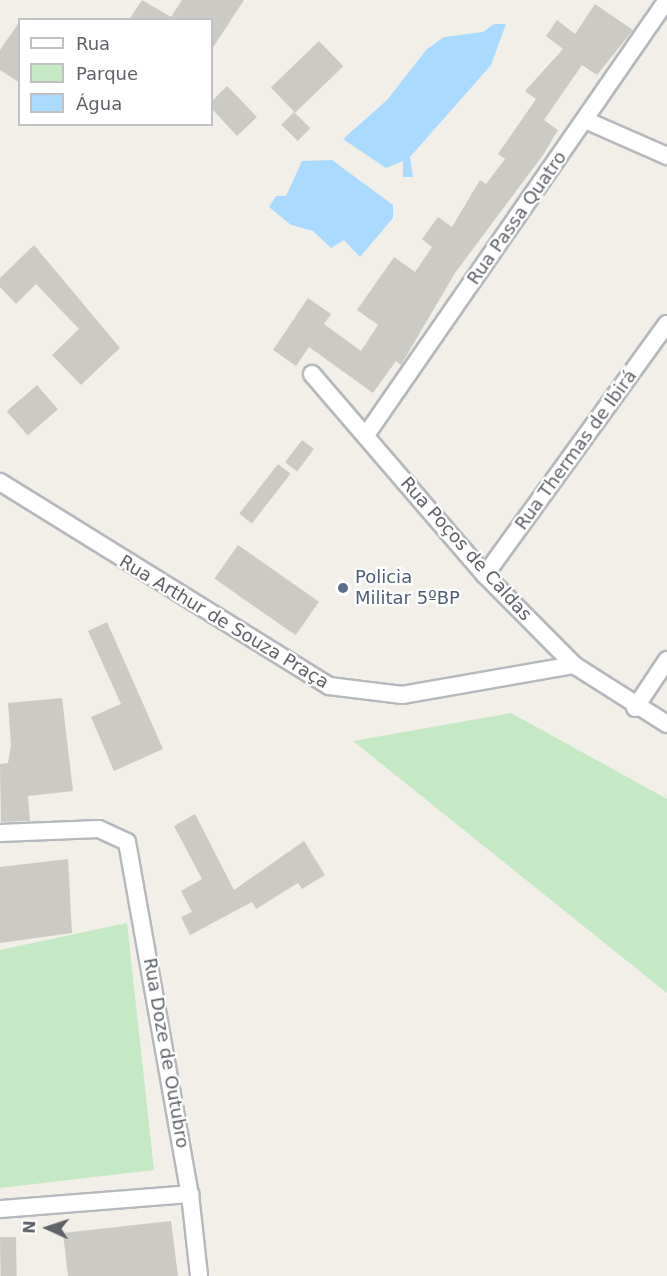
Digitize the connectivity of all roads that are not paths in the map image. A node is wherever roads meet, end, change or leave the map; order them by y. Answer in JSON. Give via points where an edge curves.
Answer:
{"nodes":[{"id":1,"x":667,"y":0,"type":"edge"},
{"id":2,"x":585,"y":120,"type":"junction"},
{"id":3,"x":667,"y":156,"type":"edge"},
{"id":4,"x":667,"y":324,"type":"edge"},
{"id":5,"x":312,"y":374,"type":"dead end"},
{"id":6,"x":366,"y":435,"type":"junction"},
{"id":7,"x":0,"y":482,"type":"edge"},
{"id":8,"x":485,"y":575,"type":"junction"},
{"id":9,"x":667,"y":660,"type":"edge"},
{"id":10,"x":574,"y":664,"type":"junction"},
{"id":11,"x":635,"y":708,"type":"junction"},
{"id":12,"x":667,"y":724,"type":"edge"},
{"id":13,"x":0,"y":833,"type":"edge"},
{"id":14,"x":190,"y":1194,"type":"junction"},
{"id":15,"x":0,"y":1209,"type":"edge"},
{"id":16,"x":199,"y":1276,"type":"edge"}],
"edges":[{"from":1,"to":2,"type":"street","name":"Rua Passa Quatro"},
{"from":2,"to":3,"type":"street"},
{"from":2,"to":6,"type":"street","name":"Rua Passa Quatro"},
{"from":4,"to":8,"type":"street","name":"Rua Thermas de Ibirá"},
{"from":5,"to":6,"type":"street","name":"Rua Poços de Caldas"},
{"from":6,"to":8,"type":"street","name":"Rua Poços de Caldas"},
{"from":7,"to":10,"type":"street","name":"Rua Arthur de Souza Praça","via":[[328,686],[402,695]]},
{"from":8,"to":10,"type":"street","name":"Rua Poços de Caldas"},
{"from":9,"to":11,"type":"street"},
{"from":10,"to":11,"type":"street","name":"Rua Poços de Caldas"},
{"from":11,"to":12,"type":"street","name":"Rua Poços de Caldas"},
{"from":13,"to":14,"type":"street","name":"Rua Doze de Outubro","via":[[99,829],[120,835],[132,853]]},
{"from":14,"to":15,"type":"street"},
{"from":14,"to":16,"type":"street","name":"Rua Doze de Outubro"}]}
